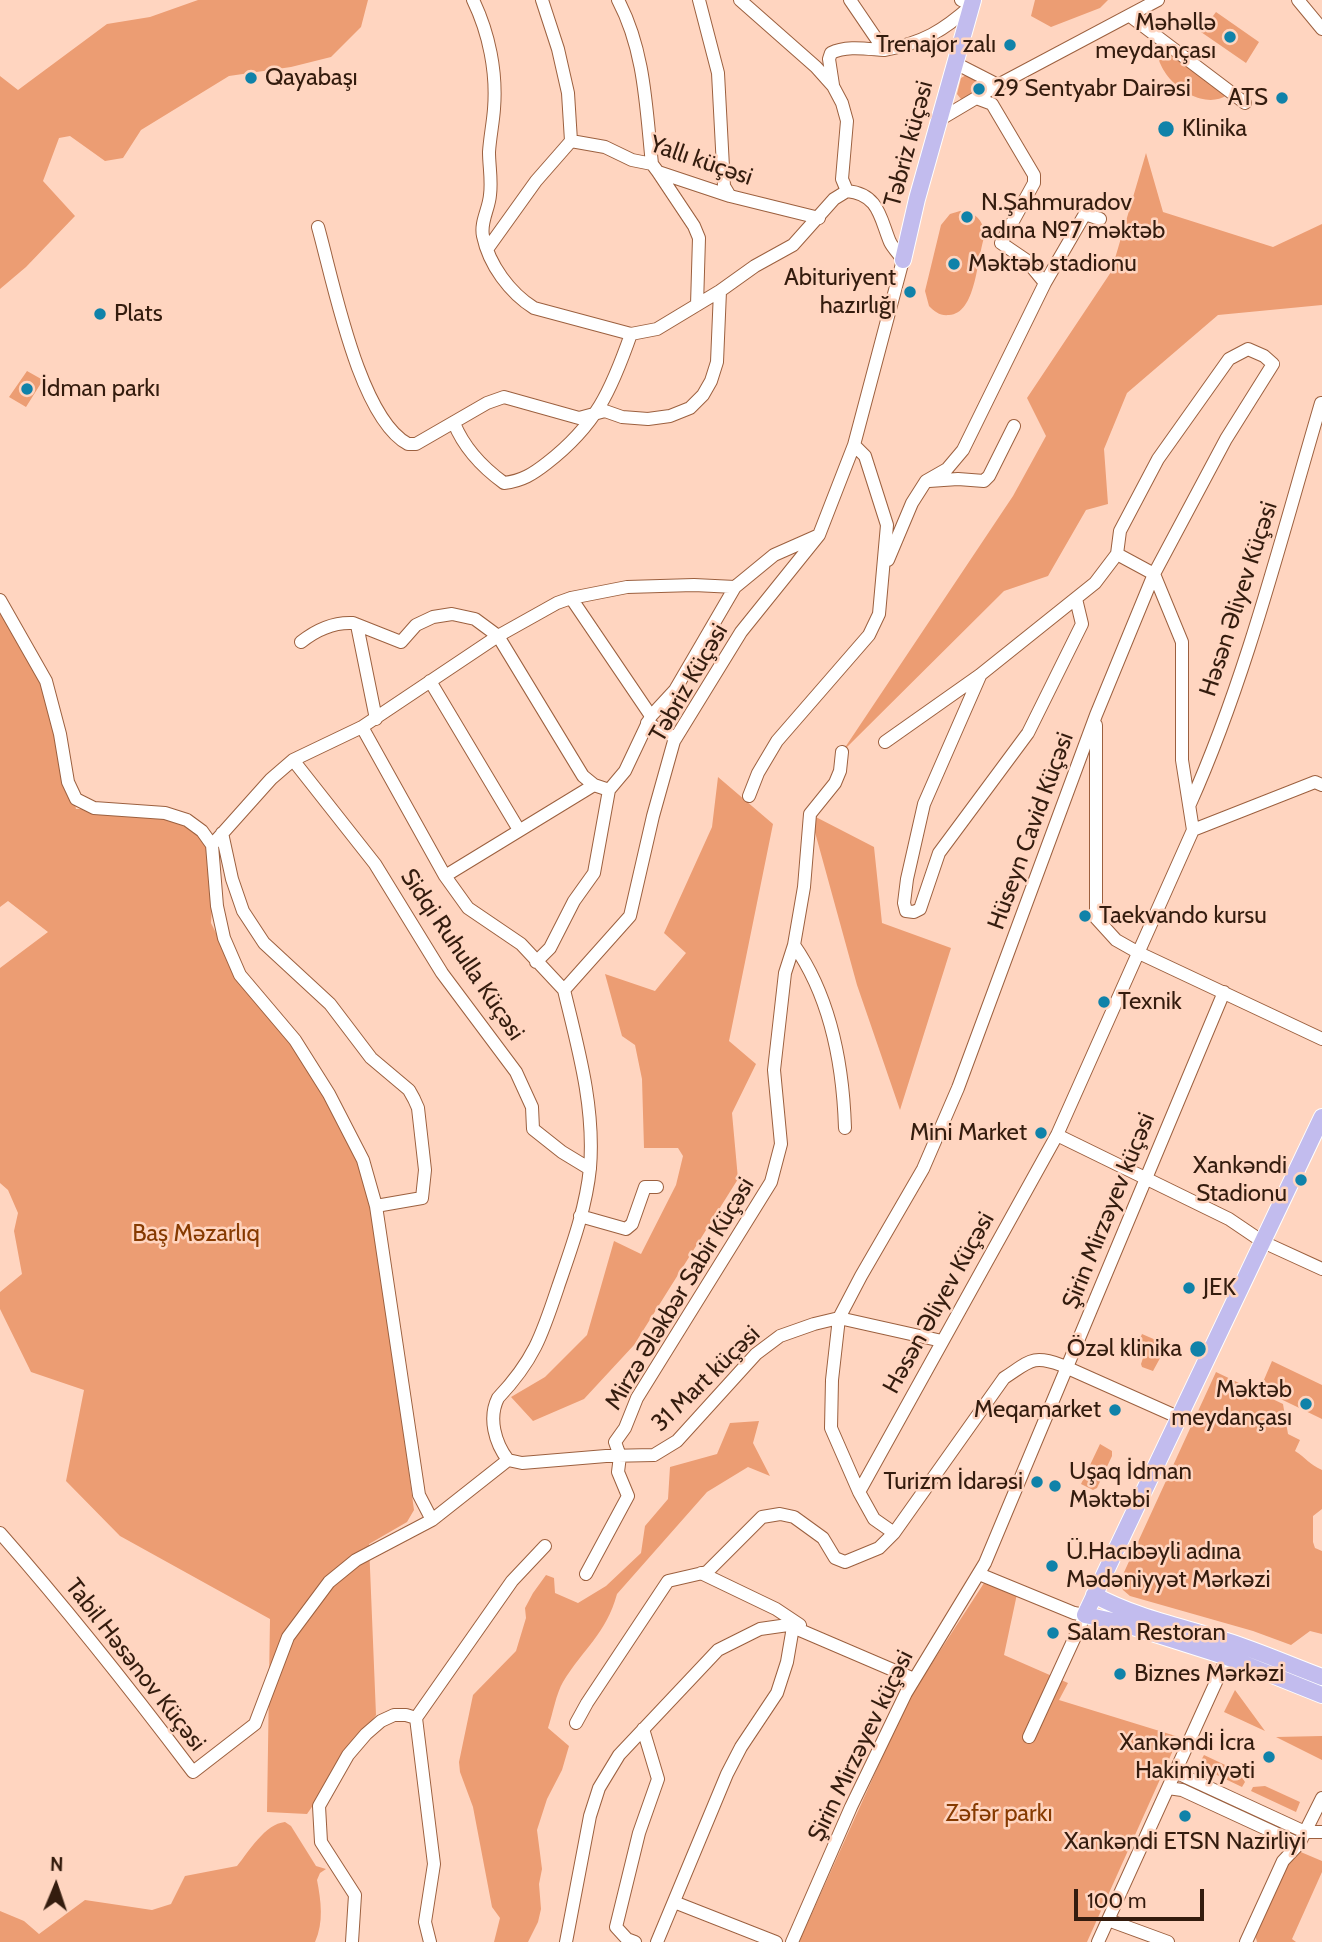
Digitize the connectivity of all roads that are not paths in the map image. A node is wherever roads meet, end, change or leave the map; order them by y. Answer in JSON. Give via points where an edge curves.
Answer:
{"nodes":[{"id":1,"x":473,"y":0,"type":"edge"},
{"id":2,"x":542,"y":0,"type":"edge"},
{"id":3,"x":618,"y":0,"type":"edge"},
{"id":4,"x":699,"y":0,"type":"edge"},
{"id":5,"x":740,"y":0,"type":"edge"},
{"id":6,"x":850,"y":0,"type":"edge"},
{"id":7,"x":1158,"y":0,"type":"edge"},
{"id":8,"x":1298,"y":0,"type":"edge"},
{"id":9,"x":969,"y":2,"type":"edge"},
{"id":10,"x":1130,"y":16,"type":"junction"},
{"id":11,"x":1322,"y":29,"type":"edge"},
{"id":12,"x":884,"y":50,"type":"junction"},
{"id":13,"x":955,"y":63,"type":"junction"},
{"id":14,"x":998,"y":85,"type":"junction"},
{"id":15,"x":833,"y":86,"type":"junction"},
{"id":16,"x":976,"y":98,"type":"junction"},
{"id":17,"x":1245,"y":103,"type":"dead end"},
{"id":18,"x":939,"y":120,"type":"junction"},
{"id":19,"x":571,"y":141,"type":"junction"},
{"id":20,"x":655,"y":168,"type":"junction"},
{"id":21,"x":847,"y":191,"type":"junction"},
{"id":22,"x":730,"y":196,"type":"junction"},
{"id":23,"x":819,"y":218,"type":"junction"},
{"id":24,"x":1100,"y":219,"type":"dead end"},
{"id":25,"x":318,"y":227,"type":"dead end"},
{"id":26,"x":488,"y":248,"type":"junction"},
{"id":27,"x":903,"y":260,"type":"junction"},
{"id":28,"x":1045,"y":283,"type":"junction"},
{"id":29,"x":720,"y":291,"type":"junction"},
{"id":30,"x":697,"y":305,"type":"junction"},
{"id":31,"x":631,"y":334,"type":"junction"},
{"id":32,"x":1321,"y":403,"type":"edge"},
{"id":33,"x":597,"y":412,"type":"junction"},
{"id":34,"x":454,"y":423,"type":"junction"},
{"id":35,"x":1014,"y":426,"type":"dead end"},
{"id":36,"x":854,"y":444,"type":"junction"},
{"id":37,"x":926,"y":481,"type":"junction"},
{"id":38,"x":819,"y":535,"type":"junction"},
{"id":39,"x":1117,"y":554,"type":"junction"},
{"id":40,"x":884,"y":567,"type":"junction"},
{"id":41,"x":1154,"y":574,"type":"junction"},
{"id":42,"x":735,"y":587,"type":"junction"},
{"id":43,"x":571,"y":598,"type":"junction"},
{"id":44,"x":1076,"y":599,"type":"junction"},
{"id":45,"x":0,"y":600,"type":"edge"},
{"id":46,"x":357,"y":625,"type":"junction"},
{"id":47,"x":498,"y":636,"type":"junction"},
{"id":48,"x":301,"y":642,"type":"dead end"},
{"id":49,"x":980,"y":675,"type":"junction"},
{"id":50,"x":430,"y":681,"type":"junction"},
{"id":51,"x":1096,"y":715,"type":"junction"},
{"id":52,"x":376,"y":719,"type":"junction"},
{"id":53,"x":649,"y":720,"type":"junction"},
{"id":54,"x":362,"y":727,"type":"junction"},
{"id":55,"x":676,"y":738,"type":"junction"},
{"id":56,"x":885,"y":742,"type":"dead end"},
{"id":57,"x":842,"y":752,"type":"dead end"},
{"id":58,"x":293,"y":760,"type":"junction"},
{"id":59,"x":593,"y":785,"type":"junction"},
{"id":60,"x":1322,"y":785,"type":"edge"},
{"id":61,"x":609,"y":790,"type":"junction"},
{"id":62,"x":748,"y":796,"type":"dead end"},
{"id":63,"x":1190,"y":804,"type":"junction"},
{"id":64,"x":1193,"y":830,"type":"junction"},
{"id":65,"x":520,"y":831,"type":"junction"},
{"id":66,"x":222,"y":833,"type":"junction"},
{"id":67,"x":212,"y":845,"type":"junction"},
{"id":68,"x":446,"y":876,"type":"junction"},
{"id":69,"x":794,"y":944,"type":"junction"},
{"id":70,"x":1139,"y":953,"type":"junction"},
{"id":71,"x":536,"y":962,"type":"junction"},
{"id":72,"x":564,"y":990,"type":"junction"},
{"id":73,"x":1224,"y":992,"type":"junction"},
{"id":74,"x":1322,"y":1039,"type":"edge"},
{"id":75,"x":1322,"y":1117,"type":"edge"},
{"id":76,"x":845,"y":1128,"type":"dead end"},
{"id":77,"x":1057,"y":1135,"type":"junction"},
{"id":78,"x":590,"y":1169,"type":"junction"},
{"id":79,"x":1146,"y":1177,"type":"junction"},
{"id":80,"x":657,"y":1187,"type":"dead end"},
{"id":81,"x":376,"y":1206,"type":"junction"},
{"id":82,"x":580,"y":1216,"type":"junction"},
{"id":83,"x":1263,"y":1242,"type":"junction"},
{"id":84,"x":1322,"y":1269,"type":"edge"},
{"id":85,"x":839,"y":1318,"type":"junction"},
{"id":86,"x":942,"y":1341,"type":"junction"},
{"id":87,"x":1068,"y":1368,"type":"junction"},
{"id":88,"x":1180,"y":1418,"type":"junction"},
{"id":89,"x":620,"y":1456,"type":"junction"},
{"id":90,"x":508,"y":1461,"type":"junction"},
{"id":91,"x":859,"y":1492,"type":"junction"},
{"id":92,"x":432,"y":1520,"type":"junction"},
{"id":93,"x":0,"y":1533,"type":"edge"},
{"id":94,"x":894,"y":1533,"type":"junction"},
{"id":95,"x":545,"y":1546,"type":"dead end"},
{"id":96,"x":982,"y":1568,"type":"junction"},
{"id":97,"x":701,"y":1573,"type":"junction"},
{"id":98,"x":586,"y":1574,"type":"dead end"},
{"id":99,"x":1094,"y":1595,"type":"junction"},
{"id":100,"x":1085,"y":1615,"type":"junction"},
{"id":101,"x":793,"y":1626,"type":"junction"},
{"id":102,"x":809,"y":1634,"type":"junction"},
{"id":103,"x":1231,"y":1650,"type":"junction"},
{"id":104,"x":1322,"y":1677,"type":"edge"},
{"id":105,"x":914,"y":1679,"type":"junction"},
{"id":106,"x":1322,"y":1695,"type":"edge"},
{"id":107,"x":416,"y":1718,"type":"junction"},
{"id":108,"x":576,"y":1723,"type":"dead end"},
{"id":109,"x":643,"y":1729,"type":"junction"},
{"id":110,"x":1029,"y":1737,"type":"dead end"},
{"id":111,"x":1175,"y":1772,"type":"junction"},
{"id":112,"x":1168,"y":1788,"type":"junction"},
{"id":113,"x":1322,"y":1798,"type":"edge"},
{"id":114,"x":1322,"y":1832,"type":"edge"},
{"id":115,"x":1302,"y":1838,"type":"junction"},
{"id":116,"x":674,"y":1902,"type":"junction"},
{"id":117,"x":1108,"y":1920,"type":"junction"},
{"id":118,"x":352,"y":1942,"type":"edge"},
{"id":119,"x":430,"y":1942,"type":"edge"},
{"id":120,"x":566,"y":1942,"type":"edge"},
{"id":121,"x":635,"y":1942,"type":"edge"},
{"id":122,"x":657,"y":1942,"type":"edge"},
{"id":123,"x":776,"y":1942,"type":"edge"},
{"id":124,"x":792,"y":1942,"type":"edge"},
{"id":125,"x":1098,"y":1942,"type":"edge"},
{"id":126,"x":1168,"y":1942,"type":"edge"},
{"id":127,"x":1246,"y":1942,"type":"edge"}],
"edges":[{"from":1,"to":26,"type":"street","via":[[491,52],[494,99],[490,196],[482,227]]},
{"from":2,"to":19,"type":"street","via":[[568,93]]},
{"from":3,"to":20,"type":"street","via":[[640,55]]},
{"from":4,"to":22,"type":"street","via":[[718,73],[724,186]]},
{"from":5,"to":15,"type":"street"},
{"from":6,"to":12,"type":"street"},
{"from":7,"to":10,"type":"street"},
{"from":8,"to":11,"type":"street"},
{"from":9,"to":12,"type":"street","via":[[934,34]]},
{"from":9,"to":13,"type":"main road","name":"Təbriz küçəsi"},
{"from":10,"to":14,"type":"street"},
{"from":10,"to":17,"type":"street"},
{"from":12,"to":15,"type":"street","via":[[856,48],[831,53]]},
{"from":13,"to":14,"type":"street"},
{"from":13,"to":18,"type":"main road","name":"Təbriz küçəsi"},
{"from":14,"to":16,"type":"street"},
{"from":15,"to":21,"type":"street","via":[[846,121],[842,179]]},
{"from":16,"to":18,"type":"street"},
{"from":16,"to":28,"type":"street","via":[[992,104],[1034,175],[1001,243],[1026,260]]},
{"from":18,"to":27,"type":"main road","name":"Təbriz küçəsi"},
{"from":19,"to":20,"type":"street","name":"Yallı küçəsi","via":[[605,147]]},
{"from":19,"to":26,"type":"street"},
{"from":20,"to":22,"type":"street","name":"Yallı küçəsi"},
{"from":20,"to":30,"type":"street","via":[[699,238]]},
{"from":21,"to":23,"type":"street"},
{"from":21,"to":27,"type":"street","via":[[870,200],[880,211],[891,244]]},
{"from":22,"to":23,"type":"street","name":"Yallı küçəsi"},
{"from":23,"to":29,"type":"street","via":[[793,245]]},
{"from":24,"to":28,"type":"street","via":[[1085,214]]},
{"from":25,"to":34,"type":"street","via":[[365,389],[389,427],[402,441],[416,444]]},
{"from":26,"to":31,"type":"street","via":[[496,269],[534,308]]},
{"from":27,"to":36,"type":"street","name":"Təbriz Küçəsi"},
{"from":28,"to":37,"type":"street","via":[[962,450],[947,469]]},
{"from":29,"to":30,"type":"street"},
{"from":29,"to":33,"type":"street","via":[[717,362],[703,395],[690,408],[648,419]]},
{"from":30,"to":31,"type":"street","via":[[657,329]]},
{"from":31,"to":33,"type":"street"},
{"from":32,"to":63,"type":"street","name":"Həsən Əliyev Küçəsi","via":[[1259,613]]},
{"from":33,"to":34,"type":"street","via":[[579,418],[504,397]]},
{"from":33,"to":34,"type":"street","via":[[577,438],[538,470],[504,483],[467,449]]},
{"from":35,"to":37,"type":"street","via":[[984,481]]},
{"from":36,"to":38,"type":"street","name":"Təbriz Küçəsi"},
{"from":36,"to":40,"type":"street","via":[[865,456],[887,525]]},
{"from":37,"to":40,"type":"street"},
{"from":38,"to":42,"type":"street","via":[[774,555]]},
{"from":38,"to":55,"type":"street","name":"Təbriz Küçəsi","via":[[741,632]]},
{"from":39,"to":41,"type":"street"},
{"from":39,"to":41,"type":"street","name":"Hüseyn Cavid Küçəsi","via":[[1120,531],[1158,459],[1229,359],[1248,349],[1264,356],[1273,364],[1226,439]]},
{"from":39,"to":44,"type":"street"},
{"from":40,"to":62,"type":"street","via":[[878,614],[869,635],[777,741]]},
{"from":41,"to":51,"type":"street","name":"Hüseyn Cavid Küçəsi"},
{"from":41,"to":63,"type":"street","name":"Həsən Əliyev Küçəsi","via":[[1182,642],[1182,760]]},
{"from":42,"to":43,"type":"street","via":[[628,587]]},
{"from":42,"to":53,"type":"street","via":[[675,690]]},
{"from":43,"to":47,"type":"street"},
{"from":43,"to":53,"type":"street"},
{"from":44,"to":49,"type":"street"},
{"from":44,"to":49,"type":"street","via":[[1082,624],[1028,733],[939,853],[920,909],[906,911],[907,879],[924,804]]},
{"from":45,"to":67,"type":"street","via":[[46,681],[68,782],[76,799],[94,808],[165,813],[187,820]]},
{"from":46,"to":47,"type":"street","via":[[401,642],[416,625],[452,614],[475,619]]},
{"from":46,"to":48,"type":"street","via":[[335,625]]},
{"from":46,"to":52,"type":"street"},
{"from":47,"to":50,"type":"street"},
{"from":47,"to":59,"type":"street","via":[[583,776]]},
{"from":49,"to":56,"type":"street"},
{"from":50,"to":52,"type":"street"},
{"from":50,"to":65,"type":"street"},
{"from":51,"to":70,"type":"street","via":[[1096,918],[1116,940]]},
{"from":51,"to":85,"type":"street","name":"Hüseyn Cavid Küçəsi","via":[[958,1088],[923,1169]]},
{"from":52,"to":54,"type":"street"},
{"from":53,"to":55,"type":"street"},
{"from":53,"to":61,"type":"street","via":[[625,771]]},
{"from":54,"to":58,"type":"street"},
{"from":54,"to":68,"type":"street"},
{"from":55,"to":72,"type":"street","name":"Təbriz Küçəsi","via":[[630,916]]},
{"from":57,"to":69,"type":"street","name":"Mirzə Ələkbər Sabir Küçəsi","via":[[835,783],[810,814]]},
{"from":58,"to":66,"type":"street"},
{"from":58,"to":78,"type":"street","name":"Sidqi Ruhulla Küçəsi","via":[[375,864],[442,972],[516,1072],[532,1107],[533,1129]]},
{"from":59,"to":61,"type":"street"},
{"from":59,"to":65,"type":"street","name":"Sidqi Ruhulla Küçəsi"},
{"from":60,"to":64,"type":"street","via":[[1315,782]]},
{"from":61,"to":71,"type":"street","via":[[594,873],[551,948]]},
{"from":63,"to":64,"type":"street","name":"Həsən Əliyev Küçəsi"},
{"from":64,"to":70,"type":"street","name":"Həsən Əliyev Küçəsi"},
{"from":65,"to":68,"type":"street","name":"Sidqi Ruhulla Küçəsi"},
{"from":66,"to":67,"type":"street"},
{"from":66,"to":81,"type":"street","via":[[243,911],[264,943],[330,1004],[371,1059],[409,1090],[418,1108],[425,1170],[422,1198]]},
{"from":67,"to":81,"type":"street","via":[[217,906],[240,975],[295,1040],[329,1094],[363,1160]]},
{"from":68,"to":71,"type":"street","via":[[468,908],[522,944]]},
{"from":69,"to":76,"type":"street","via":[[820,990],[843,1086]]},
{"from":69,"to":89,"type":"street","name":"Mirzə Ələkbər Sabir Küçəsi","via":[[785,973],[774,1070],[781,1144],[771,1182],[638,1398],[615,1442]]},
{"from":70,"to":73,"type":"street"},
{"from":70,"to":77,"type":"street","name":"Həsən Əliyev Küçəsi"},
{"from":71,"to":72,"type":"street"},
{"from":72,"to":78,"type":"street","via":[[589,1105]]},
{"from":73,"to":74,"type":"street"},
{"from":73,"to":79,"type":"street","name":"Şirin Mirzəyev küçəsi"},
{"from":75,"to":83,"type":"main road"},
{"from":77,"to":79,"type":"street"},
{"from":77,"to":86,"type":"street","name":"Həsən Əliyev Küçəsi"},
{"from":78,"to":82,"type":"street"},
{"from":79,"to":83,"type":"street","via":[[1230,1219]]},
{"from":79,"to":87,"type":"street","name":"Şirin Mirzəyev küçəsi"},
{"from":80,"to":82,"type":"street","via":[[645,1187],[626,1229]]},
{"from":81,"to":92,"type":"street","via":[[419,1495]]},
{"from":82,"to":90,"type":"street","via":[[544,1330],[534,1352],[494,1406],[495,1432]]},
{"from":83,"to":84,"type":"street"},
{"from":83,"to":88,"type":"main road"},
{"from":85,"to":86,"type":"street","name":"31 Mart küçəsi"},
{"from":85,"to":89,"type":"street","name":"31 Mart küçəsi","via":[[780,1336],[755,1354],[662,1452]]},
{"from":85,"to":91,"type":"street","via":[[831,1428]]},
{"from":86,"to":91,"type":"street","name":"Həsən Əliyev Küçəsi"},
{"from":87,"to":88,"type":"street"},
{"from":87,"to":94,"type":"street","via":[[1043,1358],[1004,1378]]},
{"from":87,"to":96,"type":"street","name":"Şirin Mirzəyev küçəsi"},
{"from":88,"to":99,"type":"main road"},
{"from":89,"to":90,"type":"street","name":"31 Mart küçəsi"},
{"from":89,"to":98,"type":"street","via":[[618,1472],[628,1496]]},
{"from":90,"to":92,"type":"street"},
{"from":91,"to":94,"type":"street","via":[[874,1518]]},
{"from":92,"to":93,"type":"street","name":"Tabil Həsənov Küçəsi","via":[[356,1560],[329,1582],[288,1637],[255,1724],[193,1772],[65,1606]]},
{"from":94,"to":97,"type":"street","via":[[879,1548],[845,1562],[835,1558],[823,1538],[794,1517],[762,1517]]},
{"from":95,"to":107,"type":"street","via":[[512,1581]]},
{"from":96,"to":100,"type":"street"},
{"from":96,"to":105,"type":"street","name":"Şirin Mirzəyev küçəsi"},
{"from":97,"to":102,"type":"street","via":[[795,1620]]},
{"from":97,"to":108,"type":"street","via":[[668,1581]]},
{"from":99,"to":100,"type":"main road"},
{"from":99,"to":103,"type":"main road","via":[[1112,1606]]},
{"from":100,"to":103,"type":"main road"},
{"from":100,"to":110,"type":"street"},
{"from":101,"to":102,"type":"street"},
{"from":101,"to":109,"type":"street","via":[[760,1629],[718,1650]]},
{"from":101,"to":116,"type":"street","via":[[777,1693],[727,1774]]},
{"from":102,"to":105,"type":"street"},
{"from":103,"to":104,"type":"main road"},
{"from":103,"to":106,"type":"main road"},
{"from":103,"to":111,"type":"street"},
{"from":105,"to":124,"type":"street","name":"Şirin Mirzəyev küçəsi"},
{"from":107,"to":118,"type":"street","via":[[394,1715],[366,1734],[348,1755],[319,1806],[321,1842],[355,1895]]},
{"from":107,"to":119,"type":"street","via":[[434,1864],[425,1922]]},
{"from":109,"to":120,"type":"street","via":[[619,1755],[599,1788]]},
{"from":109,"to":121,"type":"street","via":[[658,1779],[639,1833],[616,1927]]},
{"from":111,"to":112,"type":"street"},
{"from":111,"to":115,"type":"street"},
{"from":112,"to":115,"type":"street"},
{"from":112,"to":117,"type":"street"},
{"from":113,"to":115,"type":"street"},
{"from":114,"to":115,"type":"street"},
{"from":115,"to":127,"type":"street","via":[[1283,1861]]},
{"from":116,"to":122,"type":"street"},
{"from":116,"to":123,"type":"street"},
{"from":117,"to":125,"type":"street"},
{"from":117,"to":126,"type":"street"}]}
